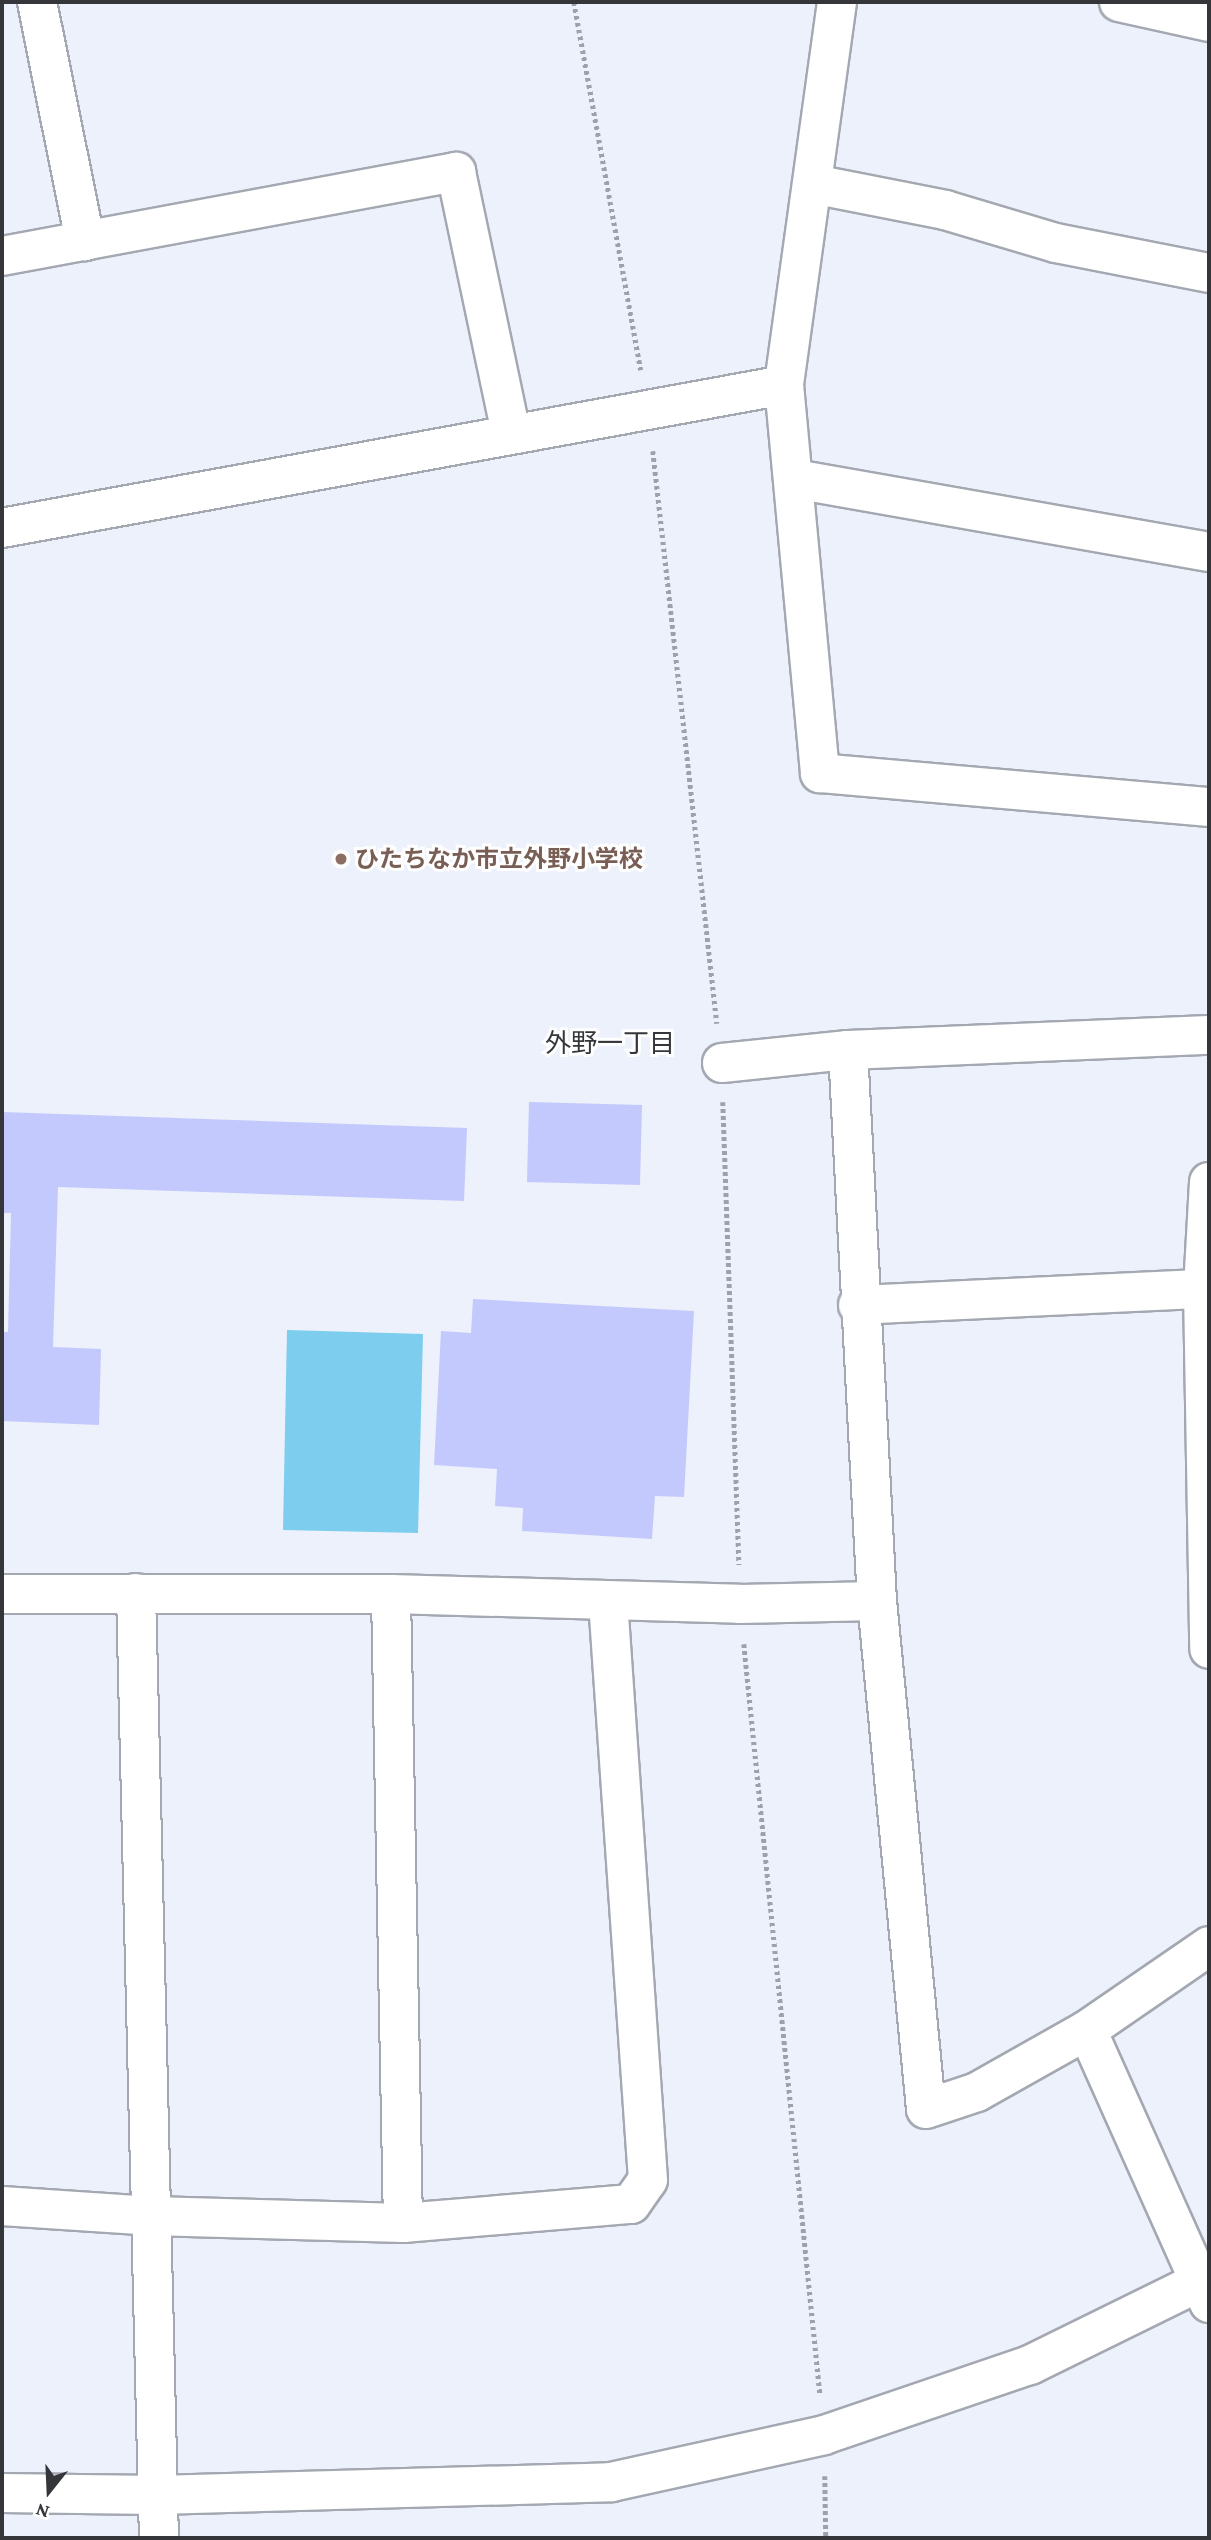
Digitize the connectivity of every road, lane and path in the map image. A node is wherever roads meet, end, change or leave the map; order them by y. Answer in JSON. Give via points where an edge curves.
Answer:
{"nodes":[{"id":1,"x":37,"y":2,"type":"edge"},
{"id":2,"x":574,"y":2,"type":"edge"},
{"id":3,"x":837,"y":2,"type":"edge"},
{"id":4,"x":1119,"y":2,"type":"edge"},
{"id":5,"x":1209,"y":22,"type":"edge"},
{"id":6,"x":813,"y":184,"type":"junction"},
{"id":7,"x":85,"y":241,"type":"junction"},
{"id":8,"x":2,"y":256,"type":"edge"},
{"id":9,"x":1209,"y":273,"type":"edge"},
{"id":10,"x":784,"y":386,"type":"junction"},
{"id":11,"x":649,"y":413,"type":"junction"},
{"id":12,"x":512,"y":434,"type":"junction"},
{"id":13,"x":795,"y":479,"type":"junction"},
{"id":14,"x":2,"y":528,"type":"edge"},
{"id":15,"x":1209,"y":552,"type":"edge"},
{"id":16,"x":1209,"y":807,"type":"edge"},
{"id":17,"x":1209,"y":1035,"type":"edge"},
{"id":18,"x":848,"y":1050,"type":"junction"},
{"id":19,"x":722,"y":1063,"type":"junction"},
{"id":20,"x":1209,"y":1182,"type":"edge"},
{"id":21,"x":1203,"y":1289,"type":"junction"},
{"id":22,"x":858,"y":1305,"type":"junction"},
{"id":23,"x":136,"y":1593,"type":"junction"},
{"id":24,"x":2,"y":1594,"type":"edge"},
{"id":25,"x":391,"y":1594,"type":"junction"},
{"id":26,"x":1208,"y":1594,"type":"edge"},
{"id":27,"x":608,"y":1600,"type":"junction"},
{"id":28,"x":877,"y":1601,"type":"junction"},
{"id":29,"x":740,"y":1604,"type":"junction"},
{"id":30,"x":1209,"y":1648,"type":"edge"},
{"id":31,"x":1209,"y":1946,"type":"edge"},
{"id":32,"x":1087,"y":2030,"type":"junction"},
{"id":33,"x":2,"y":2206,"type":"edge"},
{"id":34,"x":151,"y":2216,"type":"junction"},
{"id":35,"x":403,"y":2223,"type":"junction"},
{"id":36,"x":1206,"y":2288,"type":"edge"},
{"id":37,"x":824,"y":2435,"type":"junction"},
{"id":38,"x":2,"y":2493,"type":"edge"},
{"id":39,"x":157,"y":2495,"type":"junction"},
{"id":40,"x":159,"y":2538,"type":"edge"},
{"id":41,"x":826,"y":2538,"type":"edge"}],
"edges":[{"from":1,"to":7,"type":"street"},
{"from":2,"to":11,"type":"path"},
{"from":3,"to":6,"type":"street"},
{"from":4,"to":5,"type":"street"},
{"from":6,"to":9,"type":"street","via":[[945,210],[1056,243]]},
{"from":6,"to":10,"type":"street"},
{"from":7,"to":8,"type":"street"},
{"from":7,"to":12,"type":"street","via":[[456,172]]},
{"from":10,"to":11,"type":"street"},
{"from":10,"to":13,"type":"street"},
{"from":11,"to":12,"type":"street"},
{"from":11,"to":19,"type":"path"},
{"from":12,"to":14,"type":"street"},
{"from":13,"to":15,"type":"street"},
{"from":13,"to":16,"type":"street","via":[[820,773]]},
{"from":17,"to":18,"type":"street"},
{"from":18,"to":19,"type":"street"},
{"from":18,"to":22,"type":"street"},
{"from":19,"to":29,"type":"path"},
{"from":20,"to":21,"type":"street"},
{"from":21,"to":22,"type":"street"},
{"from":21,"to":26,"type":"street"},
{"from":22,"to":28,"type":"street"},
{"from":23,"to":24,"type":"street"},
{"from":23,"to":25,"type":"street"},
{"from":23,"to":34,"type":"street"},
{"from":25,"to":27,"type":"street"},
{"from":25,"to":35,"type":"street"},
{"from":26,"to":30,"type":"street"},
{"from":27,"to":29,"type":"street"},
{"from":27,"to":35,"type":"street","via":[[648,2180],[631,2204]]},
{"from":28,"to":29,"type":"street"},
{"from":28,"to":32,"type":"street","via":[[926,2109],[977,2092]]},
{"from":29,"to":37,"type":"path"},
{"from":31,"to":32,"type":"street"},
{"from":32,"to":36,"type":"street"},
{"from":33,"to":34,"type":"street"},
{"from":34,"to":35,"type":"street"},
{"from":34,"to":39,"type":"street"},
{"from":36,"to":37,"type":"street","via":[[1030,2365]]},
{"from":37,"to":39,"type":"street","via":[[611,2482]]},
{"from":37,"to":41,"type":"path"},
{"from":38,"to":39,"type":"street"},
{"from":39,"to":40,"type":"street"}]}
